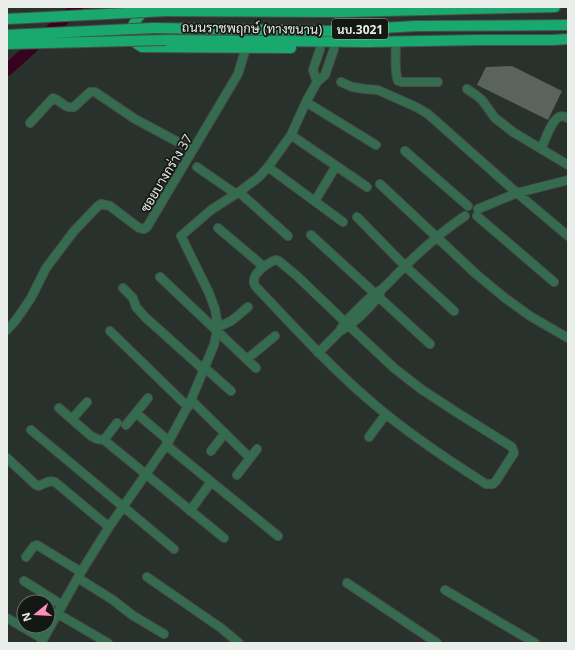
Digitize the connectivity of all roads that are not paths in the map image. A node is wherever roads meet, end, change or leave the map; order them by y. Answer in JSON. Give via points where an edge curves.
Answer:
{"nodes":[{"id":1,"x":146,"y":7,"type":"edge"},
{"id":2,"x":555,"y":7,"type":"edge"},
{"id":3,"x":490,"y":8,"type":"edge"},
{"id":4,"x":7,"y":19,"type":"edge"},
{"id":5,"x":568,"y":25,"type":"edge"},
{"id":6,"x":486,"y":26,"type":"junction"},
{"id":7,"x":7,"y":35,"type":"edge"},
{"id":8,"x":568,"y":39,"type":"edge"},
{"id":9,"x":368,"y":42,"type":"junction"},
{"id":10,"x":396,"y":42,"type":"junction"},
{"id":11,"x":7,"y":44,"type":"edge"},
{"id":12,"x":246,"y":48,"type":"junction"},
{"id":13,"x":320,"y":49,"type":"junction"},
{"id":14,"x":334,"y":49,"type":"junction"},
{"id":15,"x":317,"y":82,"type":"junction"},
{"id":16,"x":341,"y":82,"type":"dead end"},
{"id":17,"x":438,"y":82,"type":"dead end"},
{"id":18,"x":466,"y":89,"type":"dead end"},
{"id":19,"x":306,"y":102,"type":"junction"},
{"id":20,"x":568,"y":118,"type":"edge"},
{"id":21,"x":30,"y":123,"type":"dead end"},
{"id":22,"x":291,"y":136,"type":"junction"},
{"id":23,"x":376,"y":145,"type":"dead end"},
{"id":24,"x":541,"y":149,"type":"junction"},
{"id":25,"x":193,"y":150,"type":"junction"},
{"id":26,"x":405,"y":151,"type":"dead end"},
{"id":27,"x":568,"y":165,"type":"edge"},
{"id":28,"x":336,"y":166,"type":"junction"},
{"id":29,"x":197,"y":167,"type":"dead end"},
{"id":30,"x":268,"y":167,"type":"junction"},
{"id":31,"x":568,"y":180,"type":"edge"},
{"id":32,"x":380,"y":184,"type":"dead end"},
{"id":33,"x":367,"y":187,"type":"dead end"},
{"id":34,"x":237,"y":193,"type":"junction"},
{"id":35,"x":517,"y":193,"type":"junction"},
{"id":36,"x":315,"y":201,"type":"junction"},
{"id":37,"x":468,"y":206,"type":"junction"},
{"id":38,"x":478,"y":212,"type":"junction"},
{"id":39,"x":465,"y":216,"type":"junction"},
{"id":40,"x":357,"y":217,"type":"dead end"},
{"id":41,"x":343,"y":222,"type":"dead end"},
{"id":42,"x":218,"y":228,"type":"dead end"},
{"id":43,"x":311,"y":235,"type":"dead end"},
{"id":44,"x":288,"y":236,"type":"dead end"},
{"id":45,"x":437,"y":236,"type":"junction"},
{"id":46,"x":568,"y":236,"type":"edge"},
{"id":47,"x":264,"y":266,"type":"junction"},
{"id":48,"x":405,"y":266,"type":"junction"},
{"id":49,"x":160,"y":277,"type":"dead end"},
{"id":50,"x":554,"y":282,"type":"dead end"},
{"id":51,"x":123,"y":288,"type":"dead end"},
{"id":52,"x":378,"y":294,"type":"junction"},
{"id":53,"x":248,"y":307,"type":"dead end"},
{"id":54,"x":454,"y":311,"type":"dead end"},
{"id":55,"x":347,"y":324,"type":"junction"},
{"id":56,"x":218,"y":328,"type":"junction"},
{"id":57,"x":7,"y":330,"type":"edge"},
{"id":58,"x":110,"y":331,"type":"dead end"},
{"id":59,"x":275,"y":336,"type":"dead end"},
{"id":60,"x":568,"y":338,"type":"edge"},
{"id":61,"x":430,"y":344,"type":"dead end"},
{"id":62,"x":318,"y":353,"type":"junction"},
{"id":63,"x":247,"y":359,"type":"junction"},
{"id":64,"x":256,"y":368,"type":"dead end"},
{"id":65,"x":204,"y":369,"type":"junction"},
{"id":66,"x":231,"y":391,"type":"dead end"},
{"id":67,"x":148,"y":398,"type":"dead end"},
{"id":68,"x":87,"y":402,"type":"dead end"},
{"id":69,"x":189,"y":404,"type":"junction"},
{"id":70,"x":59,"y":408,"type":"dead end"},
{"id":71,"x":136,"y":413,"type":"junction"},
{"id":72,"x":386,"y":414,"type":"junction"},
{"id":73,"x":72,"y":419,"type":"junction"},
{"id":74,"x":117,"y":423,"type":"dead end"},
{"id":75,"x":126,"y":425,"type":"dead end"},
{"id":76,"x":31,"y":430,"type":"dead end"},
{"id":77,"x":225,"y":434,"type":"junction"},
{"id":78,"x":369,"y":436,"type":"dead end"},
{"id":79,"x":104,"y":440,"type":"junction"},
{"id":80,"x":168,"y":443,"type":"junction"},
{"id":81,"x":257,"y":449,"type":"dead end"},
{"id":82,"x":211,"y":451,"type":"dead end"},
{"id":83,"x":7,"y":458,"type":"edge"},
{"id":84,"x":250,"y":458,"type":"junction"},
{"id":85,"x":146,"y":475,"type":"junction"},
{"id":86,"x":237,"y":475,"type":"dead end"},
{"id":87,"x":212,"y":482,"type":"junction"},
{"id":88,"x":122,"y":507,"type":"junction"},
{"id":89,"x":190,"y":511,"type":"junction"},
{"id":90,"x":108,"y":527,"type":"junction"},
{"id":91,"x":278,"y":536,"type":"dead end"},
{"id":92,"x":224,"y":538,"type":"dead end"},
{"id":93,"x":174,"y":549,"type":"dead end"},
{"id":94,"x":26,"y":557,"type":"dead end"},
{"id":95,"x":80,"y":575,"type":"junction"},
{"id":96,"x":147,"y":577,"type":"dead end"},
{"id":97,"x":24,"y":581,"type":"dead end"},
{"id":98,"x":347,"y":583,"type":"dead end"},
{"id":99,"x":445,"y":590,"type":"dead end"},
{"id":100,"x":62,"y":606,"type":"junction"},
{"id":101,"x":58,"y":614,"type":"junction"},
{"id":102,"x":7,"y":618,"type":"edge"},
{"id":103,"x":164,"y":634,"type":"dead end"},
{"id":104,"x":42,"y":641,"type":"edge"},
{"id":105,"x":108,"y":643,"type":"edge"},
{"id":106,"x":239,"y":643,"type":"edge"},
{"id":107,"x":437,"y":643,"type":"edge"},
{"id":108,"x":534,"y":643,"type":"edge"}],
"edges":[{"from":1,"to":12,"type":"main road","via":[[131,33],[132,39],[142,47]]},
{"from":2,"to":3,"type":"main road","number":"นบ.3021"},
{"from":3,"to":4,"type":"main road","number":"นบ.3021","bridge":true,"via":[[341,12],[166,11]]},
{"from":5,"to":6,"type":"main road","number":"นบ.3021"},
{"from":6,"to":7,"type":"main road","number":"นบ.3021","bridge":true,"via":[[416,26],[329,31],[152,28]]},
{"from":6,"to":8,"type":"main road"},
{"from":8,"to":10,"type":"main road","name":"ถนนราชพฤกษ์ (ทางขนาน)","number":"นบ.3021"},
{"from":9,"to":10,"type":"main road","name":"ถนนราชพฤกษ์ (ทางขนาน)","number":"นบ.3021"},
{"from":9,"to":11,"type":"main road","name":"ถนนราชพฤกษ์ (ทางขนาน)","number":"นบ.3021","bridge":true,"via":[[166,40]]},
{"from":9,"to":14,"type":"main road"},
{"from":10,"to":17,"type":"street","via":[[398,81]]},
{"from":12,"to":13,"type":"main road"},
{"from":12,"to":25,"type":"street","name":"ซอยบางกร่าง 37","via":[[238,74]]},
{"from":13,"to":14,"type":"main road"},
{"from":13,"to":15,"type":"street","via":[[313,70]]},
{"from":14,"to":15,"type":"street","via":[[325,75]]},
{"from":15,"to":19,"type":"street"},
{"from":16,"to":35,"type":"street","via":[[352,87],[378,90],[416,106]]},
{"from":18,"to":24,"type":"street","via":[[482,100],[495,118],[507,128]]},
{"from":19,"to":22,"type":"street"},
{"from":19,"to":23,"type":"street"},
{"from":20,"to":24,"type":"street","via":[[558,117],[553,122]]},
{"from":21,"to":25,"type":"street","via":[[53,98],[68,108],[74,108],[90,92],[95,92],[135,119]]},
{"from":22,"to":28,"type":"street"},
{"from":22,"to":30,"type":"street"},
{"from":24,"to":27,"type":"street"},
{"from":25,"to":57,"type":"street","name":"ซอยบางกร่าง 37","via":[[148,227],[138,228],[110,206],[98,206],[74,231],[46,268],[31,298]]},
{"from":26,"to":37,"type":"street"},
{"from":28,"to":33,"type":"street"},
{"from":28,"to":36,"type":"street"},
{"from":29,"to":34,"type":"street"},
{"from":30,"to":34,"type":"street"},
{"from":30,"to":36,"type":"street"},
{"from":31,"to":35,"type":"street"},
{"from":32,"to":45,"type":"street"},
{"from":34,"to":44,"type":"street"},
{"from":34,"to":56,"type":"street","via":[[211,210],[181,236],[209,293]]},
{"from":35,"to":38,"type":"street"},
{"from":35,"to":46,"type":"street"},
{"from":36,"to":41,"type":"street"},
{"from":37,"to":38,"type":"street","via":[[473,205]]},
{"from":37,"to":39,"type":"street","via":[[464,211]]},
{"from":38,"to":39,"type":"street","via":[[472,220]]},
{"from":38,"to":50,"type":"street"},
{"from":39,"to":45,"type":"street"},
{"from":40,"to":48,"type":"street"},
{"from":42,"to":47,"type":"street"},
{"from":43,"to":52,"type":"street"},
{"from":45,"to":48,"type":"street"},
{"from":45,"to":60,"type":"street","via":[[505,298]]},
{"from":47,"to":55,"type":"street","via":[[272,261],[279,261]]},
{"from":47,"to":62,"type":"street","via":[[255,277],[255,286]]},
{"from":48,"to":52,"type":"street"},
{"from":48,"to":54,"type":"street"},
{"from":49,"to":56,"type":"street"},
{"from":51,"to":65,"type":"street","via":[[145,317]]},
{"from":52,"to":55,"type":"street"},
{"from":52,"to":61,"type":"street"},
{"from":53,"to":56,"type":"street","via":[[228,324]]},
{"from":55,"to":62,"type":"street"},
{"from":55,"to":72,"type":"street","via":[[394,368],[421,389],[512,447],[514,453],[494,484],[486,484]]},
{"from":56,"to":63,"type":"street"},
{"from":56,"to":65,"type":"street"},
{"from":58,"to":69,"type":"street"},
{"from":59,"to":63,"type":"street"},
{"from":62,"to":72,"type":"street"},
{"from":63,"to":64,"type":"street"},
{"from":65,"to":66,"type":"street"},
{"from":65,"to":69,"type":"street"},
{"from":67,"to":71,"type":"street"},
{"from":68,"to":73,"type":"street"},
{"from":69,"to":77,"type":"street"},
{"from":69,"to":80,"type":"street"},
{"from":70,"to":73,"type":"street"},
{"from":71,"to":75,"type":"street"},
{"from":71,"to":80,"type":"street"},
{"from":72,"to":78,"type":"street"},
{"from":73,"to":79,"type":"street","via":[[91,436]]},
{"from":74,"to":79,"type":"street"},
{"from":76,"to":88,"type":"street"},
{"from":77,"to":82,"type":"street"},
{"from":77,"to":84,"type":"street"},
{"from":79,"to":85,"type":"street"},
{"from":80,"to":85,"type":"street"},
{"from":80,"to":87,"type":"street"},
{"from":81,"to":84,"type":"street"},
{"from":83,"to":90,"type":"street","via":[[39,486],[48,481],[55,482]]},
{"from":84,"to":86,"type":"street"},
{"from":85,"to":88,"type":"street"},
{"from":85,"to":89,"type":"street"},
{"from":87,"to":89,"type":"street"},
{"from":87,"to":91,"type":"street"},
{"from":88,"to":90,"type":"street"},
{"from":88,"to":93,"type":"street"},
{"from":89,"to":92,"type":"street"},
{"from":90,"to":95,"type":"street"},
{"from":94,"to":95,"type":"street","via":[[37,545]]},
{"from":95,"to":100,"type":"street"},
{"from":95,"to":103,"type":"street","via":[[132,615]]},
{"from":96,"to":106,"type":"street"},
{"from":97,"to":100,"type":"street"},
{"from":98,"to":107,"type":"street"},
{"from":99,"to":108,"type":"street"},
{"from":100,"to":101,"type":"street"},
{"from":101,"to":104,"type":"street"},
{"from":101,"to":105,"type":"street"},
{"from":102,"to":104,"type":"street"}]}
